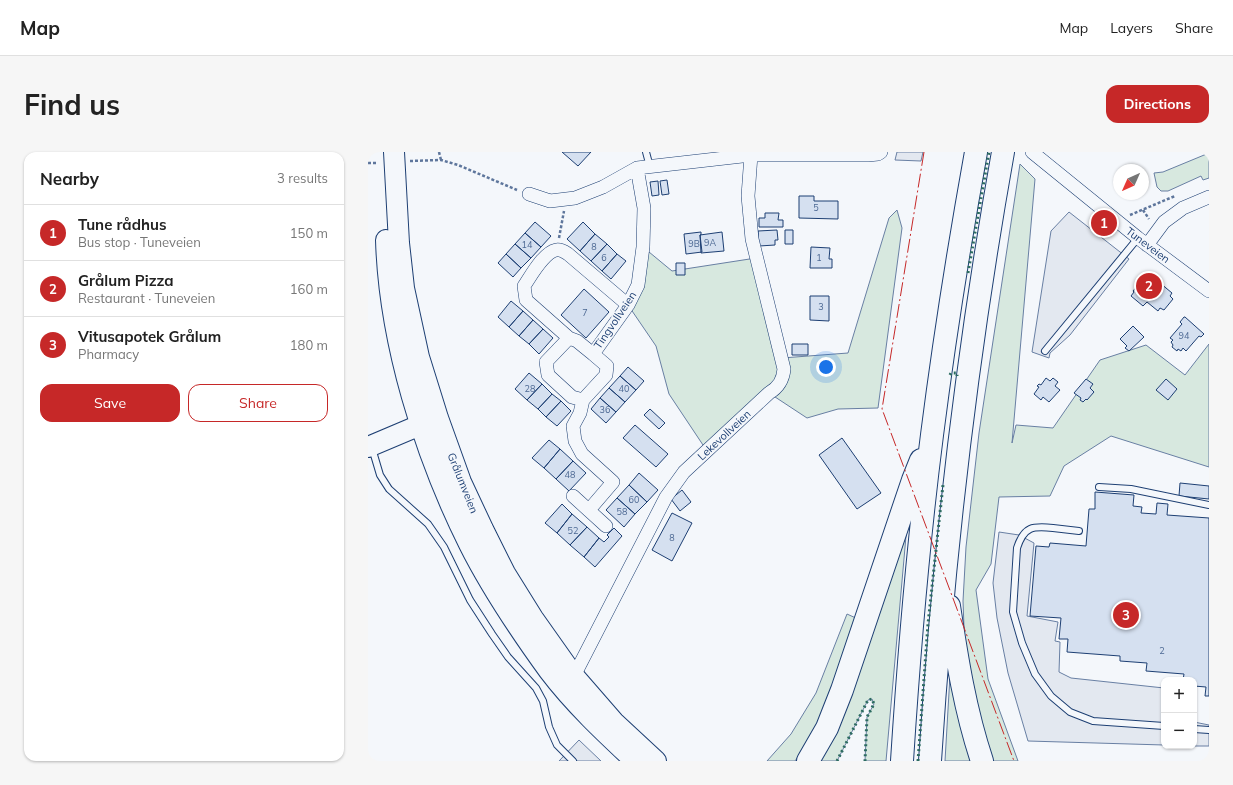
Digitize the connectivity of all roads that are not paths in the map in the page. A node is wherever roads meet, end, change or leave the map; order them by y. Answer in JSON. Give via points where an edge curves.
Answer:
{"nodes":[{"id":1,"x":646,"y":152,"type":"edge"},
{"id":2,"x":881,"y":152,"type":"edge"},
{"id":3,"x":976,"y":152,"type":"edge"},
{"id":4,"x":1004,"y":152,"type":"edge"},
{"id":5,"x":1032,"y":152,"type":"edge"},
{"id":6,"x":751,"y":155,"type":"junction"},
{"id":7,"x":393,"y":157,"type":"edge"},
{"id":8,"x":650,"y":167,"type":"junction"},
{"id":9,"x":637,"y":168,"type":"junction"},
{"id":10,"x":529,"y":194,"type":"road end"},
{"id":11,"x":1209,"y":197,"type":"edge"},
{"id":12,"x":1143,"y":241,"type":"junction"},
{"id":13,"x":1209,"y":291,"type":"edge"},
{"id":14,"x":628,"y":305,"type":"junction"},
{"id":15,"x":569,"y":338,"type":"junction"},
{"id":16,"x":1045,"y":351,"type":"dead end"},
{"id":17,"x":593,"y":354,"type":"junction"},
{"id":18,"x":583,"y":400,"type":"junction"},
{"id":19,"x":429,"y":421,"type":"junction"},
{"id":20,"x":932,"y":435,"type":"junction"},
{"id":21,"x":370,"y":446,"type":"edge"},
{"id":22,"x":1098,"y":487,"type":"dead end"},
{"id":23,"x":573,"y":496,"type":"dead end"},
{"id":24,"x":1209,"y":505,"type":"edge"},
{"id":25,"x":589,"y":510,"type":"junction"},
{"id":26,"x":606,"y":526,"type":"dead end"},
{"id":27,"x":1078,"y":532,"type":"dead end"},
{"id":28,"x":944,"y":573,"type":"junction"},
{"id":29,"x":574,"y":676,"type":"junction"},
{"id":30,"x":574,"y":701,"type":"junction"},
{"id":31,"x":1161,"y":726,"type":"edge"},
{"id":32,"x":1197,"y":729,"type":"edge"},
{"id":33,"x":1209,"y":730,"type":"edge"},
{"id":34,"x":574,"y":761,"type":"edge"},
{"id":35,"x":635,"y":761,"type":"edge"},
{"id":36,"x":656,"y":761,"type":"edge"},
{"id":37,"x":808,"y":761,"type":"edge"},
{"id":38,"x":902,"y":761,"type":"edge"},
{"id":39,"x":930,"y":761,"type":"edge"},
{"id":40,"x":982,"y":761,"type":"edge"}],
"edges":[{"from":1,"to":8,"type":"lane"},
{"from":2,"to":6,"type":"street","via":[[868,155]]},
{"from":3,"to":20,"type":"highway","via":[[954,276]]},
{"from":4,"to":28,"type":"highway","via":[[972,347]]},
{"from":5,"to":12,"type":"street","name":"Tuneveien"},
{"from":6,"to":8,"type":"street"},
{"from":6,"to":29,"type":"street","name":"Lekevollveien","via":[[748,196],[752,239],[784,368],[784,378],[777,388],[684,472],[666,497]]},
{"from":7,"to":19,"type":"main road","name":"Grålumveien","via":[[385,203],[390,289],[408,385]]},
{"from":8,"to":9,"type":"street"},
{"from":9,"to":10,"type":"street","via":[[603,187],[575,198],[550,201]]},
{"from":9,"to":14,"type":"street","name":"Tingvollveien","via":[[644,208],[644,247],[638,285]]},
{"from":11,"to":12,"type":"street","via":[[1183,208]]},
{"from":12,"to":13,"type":"street","name":"Tuneveien"},
{"from":12,"to":16,"type":"lane"},
{"from":14,"to":15,"type":"street","name":"Tingvollveien","via":[[568,254],[556,250],[539,264],[524,286],[526,300]]},
{"from":14,"to":17,"type":"street","name":"Tingvollveien"},
{"from":15,"to":17,"type":"street","name":"Tingvollveien","via":[[578,341]]},
{"from":15,"to":18,"type":"street","via":[[546,362],[548,375],[572,397]]},
{"from":17,"to":18,"type":"street","name":"Tingvollveien","via":[[607,366],[606,375]]},
{"from":18,"to":25,"type":"street","via":[[580,413],[572,426],[575,441],[582,454],[613,482]]},
{"from":19,"to":21,"type":"main road"},
{"from":19,"to":29,"type":"main road","name":"Grålumveien","via":[[505,573]]},
{"from":19,"to":30,"type":"main road","name":"Grålumveien","via":[[442,484],[469,544],[501,600],[550,672]]},
{"from":20,"to":37,"type":"highway","via":[[913,480],[842,690],[827,728]]},
{"from":20,"to":38,"type":"highway","via":[[912,626]]},
{"from":21,"to":34,"type":"lane","via":[[380,475],[389,489],[428,524],[444,547],[470,600],[492,634],[508,657],[536,688],[543,701],[549,727],[557,745]]},
{"from":22,"to":24,"type":"lane","via":[[1131,489]]},
{"from":23,"to":25,"type":"street"},
{"from":25,"to":26,"type":"street"},
{"from":27,"to":31,"type":"lane","via":[[1039,527],[1024,532],[1019,543],[1013,612],[1022,643],[1036,674],[1051,696],[1070,712],[1093,721]]},
{"from":28,"to":39,"type":"highway"},
{"from":28,"to":40,"type":"highway","via":[[962,685]]},
{"from":29,"to":30,"type":"street","name":"Lekevollveien"},
{"from":29,"to":36,"type":"main road","name":"Grålumveien","via":[[614,722]]},
{"from":30,"to":35,"type":"main road","name":"Grålumveien"},
{"from":32,"to":33,"type":"lane"}]}
